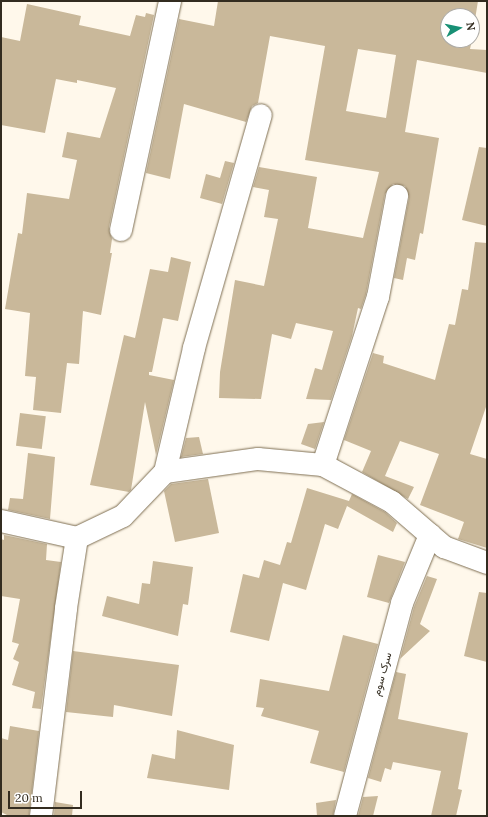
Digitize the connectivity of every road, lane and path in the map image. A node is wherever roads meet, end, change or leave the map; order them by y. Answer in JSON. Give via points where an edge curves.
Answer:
{"nodes":[{"id":1,"x":170,"y":1,"type":"edge"},
{"id":2,"x":261,"y":115,"type":"dead end"},
{"id":3,"x":398,"y":196,"type":"dead end"},
{"id":4,"x":121,"y":230,"type":"dead end"},
{"id":5,"x":323,"y":465,"type":"junction"},
{"id":6,"x":165,"y":472,"type":"junction"},
{"id":7,"x":1,"y":521,"type":"edge"},
{"id":8,"x":430,"y":535,"type":"junction"},
{"id":9,"x":77,"y":538,"type":"junction"},
{"id":10,"x":487,"y":563,"type":"edge"},
{"id":11,"x":41,"y":816,"type":"edge"},
{"id":12,"x":344,"y":816,"type":"edge"}],
"edges":[{"from":1,"to":4,"type":"street"},
{"from":2,"to":6,"type":"street","via":[[194,348]]},
{"from":3,"to":5,"type":"street","via":[[378,297]]},
{"from":5,"to":6,"type":"street","via":[[258,459]]},
{"from":5,"to":8,"type":"street","via":[[392,502]]},
{"from":6,"to":9,"type":"street","via":[[123,516]]},
{"from":7,"to":9,"type":"street"},
{"from":8,"to":10,"type":"street","via":[[444,547]]},
{"from":8,"to":12,"type":"street","name":"سرک سوم","via":[[402,603]]},
{"from":9,"to":11,"type":"street"}]}
